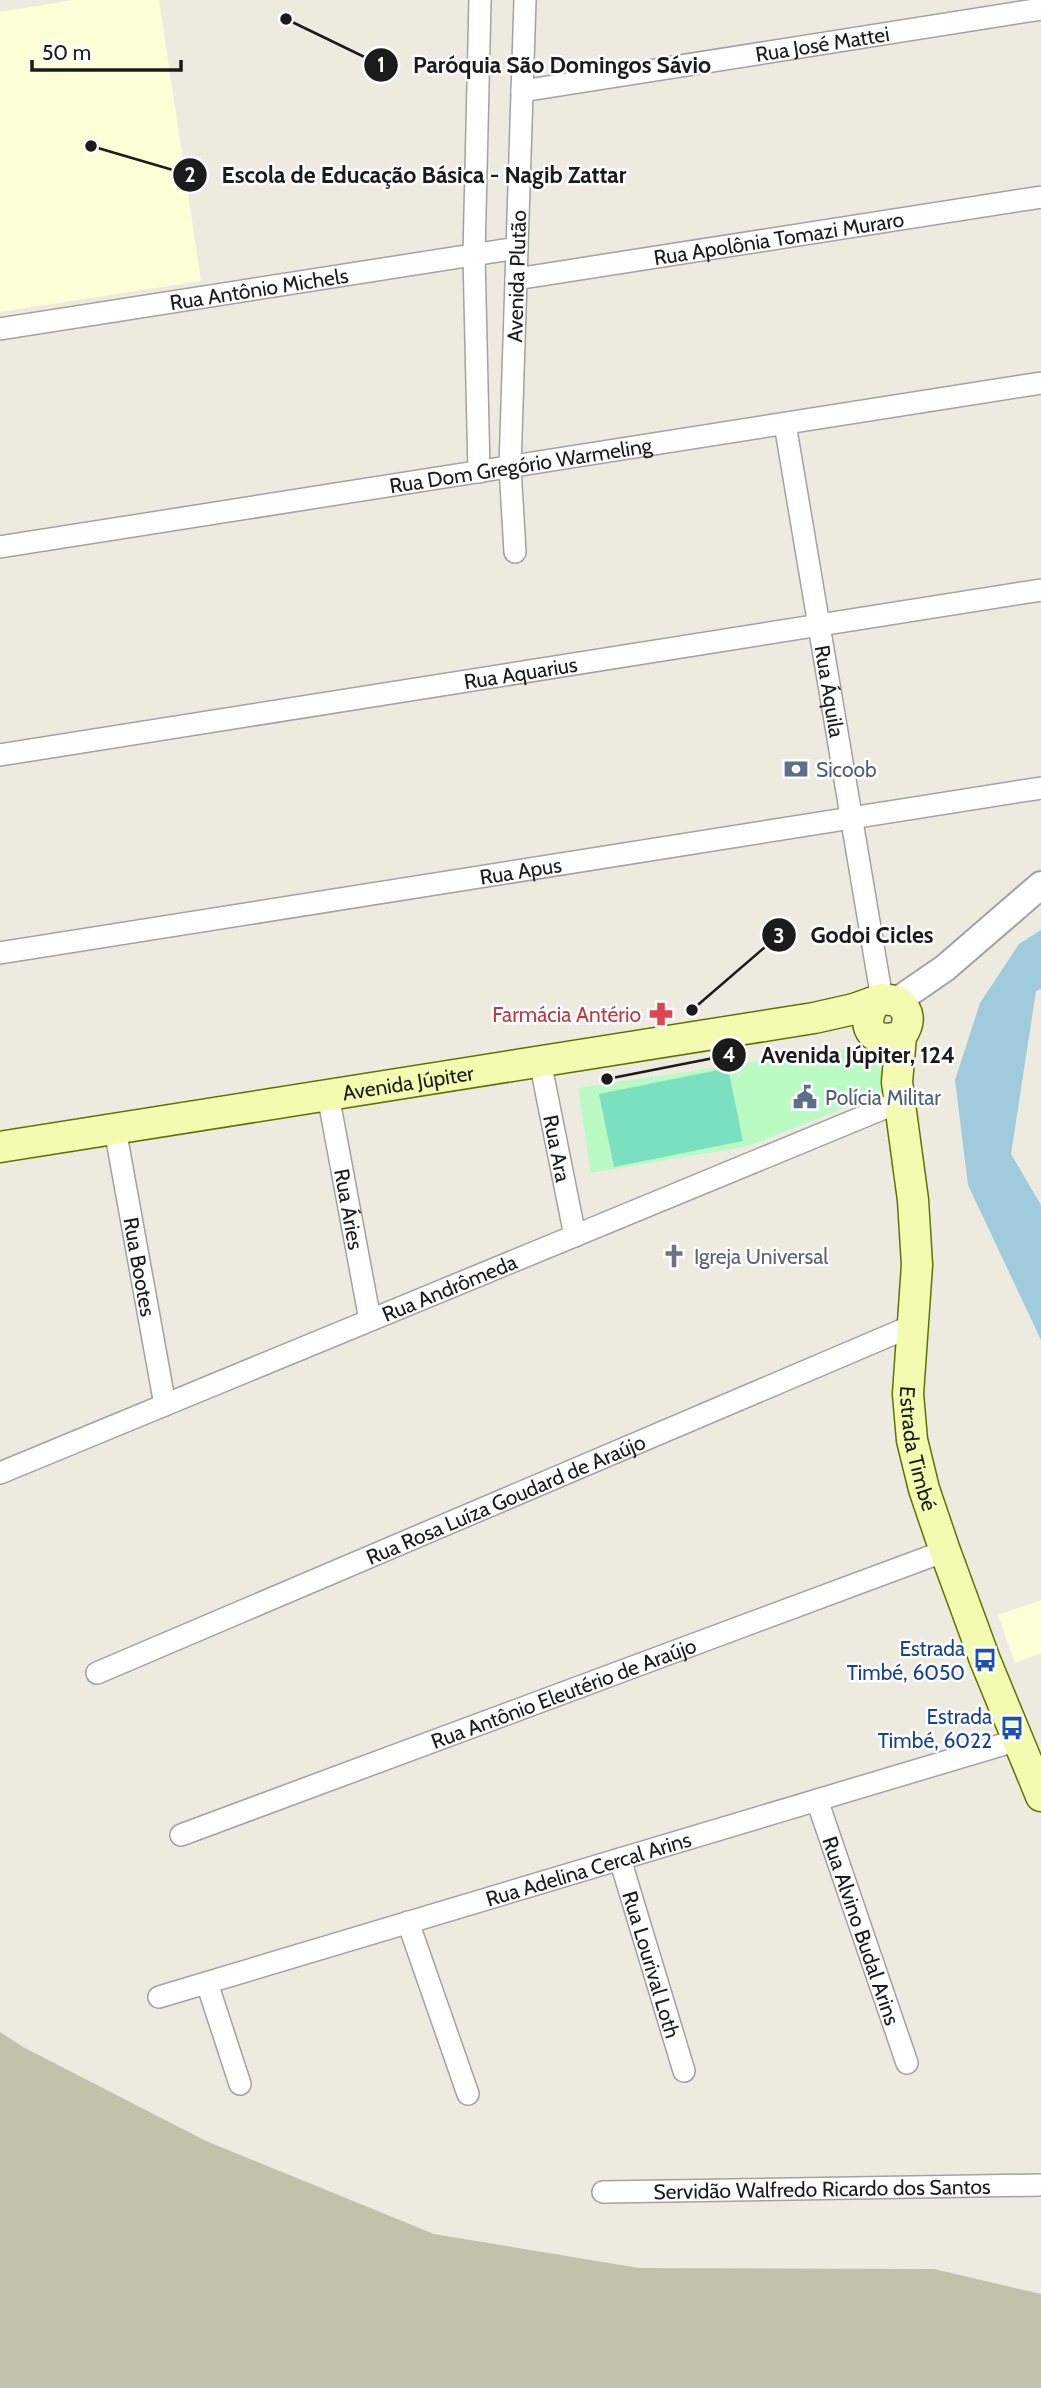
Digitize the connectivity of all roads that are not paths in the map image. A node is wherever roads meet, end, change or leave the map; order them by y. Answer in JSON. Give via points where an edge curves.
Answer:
{"nodes":[{"id":1,"x":480,"y":0,"type":"edge"},
{"id":2,"x":525,"y":0,"type":"edge"},
{"id":3,"x":1041,"y":9,"type":"edge"},
{"id":4,"x":522,"y":91,"type":"junction"},
{"id":5,"x":1041,"y":197,"type":"edge"},
{"id":6,"x":517,"y":248,"type":"junction"},
{"id":7,"x":474,"y":255,"type":"junction"},
{"id":8,"x":516,"y":279,"type":"junction"},
{"id":9,"x":0,"y":329,"type":"edge"},
{"id":10,"x":1041,"y":383,"type":"edge"},
{"id":11,"x":785,"y":424,"type":"junction"},
{"id":12,"x":510,"y":467,"type":"junction"},
{"id":13,"x":479,"y":472,"type":"junction"},
{"id":14,"x":0,"y":547,"type":"edge"},
{"id":15,"x":515,"y":552,"type":"dead end"},
{"id":16,"x":1041,"y":590,"type":"edge"},
{"id":17,"x":819,"y":625,"type":"junction"},
{"id":18,"x":0,"y":755,"type":"edge"},
{"id":19,"x":1041,"y":788,"type":"edge"},
{"id":20,"x":851,"y":818,"type":"junction"},
{"id":21,"x":1041,"y":885,"type":"edge"},
{"id":22,"x":0,"y":953,"type":"edge"},
{"id":23,"x":888,"y":1019,"type":"junction"},
{"id":24,"x":540,"y":1061,"type":"junction"},
{"id":25,"x":898,"y":1092,"type":"junction"},
{"id":26,"x":328,"y":1095,"type":"junction"},
{"id":27,"x":115,"y":1129,"type":"junction"},
{"id":28,"x":0,"y":1147,"type":"edge"},
{"id":29,"x":575,"y":1236,"type":"junction"},
{"id":30,"x":370,"y":1320,"type":"junction"},
{"id":31,"x":914,"y":1325,"type":"junction"},
{"id":32,"x":165,"y":1405,"type":"junction"},
{"id":33,"x":0,"y":1473,"type":"edge"},
{"id":34,"x":945,"y":1551,"type":"junction"},
{"id":35,"x":97,"y":1673,"type":"dead end"},
{"id":36,"x":1018,"y":1740,"type":"junction"},
{"id":37,"x":1041,"y":1796,"type":"edge"},
{"id":38,"x":817,"y":1800,"type":"junction"},
{"id":39,"x":181,"y":1835,"type":"dead end"},
{"id":40,"x":620,"y":1859,"type":"junction"},
{"id":41,"x":408,"y":1922,"type":"junction"},
{"id":42,"x":207,"y":1983,"type":"junction"},
{"id":43,"x":159,"y":1997,"type":"dead end"},
{"id":44,"x":907,"y":2063,"type":"dead end"},
{"id":45,"x":684,"y":2071,"type":"dead end"},
{"id":46,"x":240,"y":2084,"type":"dead end"},
{"id":47,"x":468,"y":2094,"type":"dead end"},
{"id":48,"x":1041,"y":2185,"type":"edge"},
{"id":49,"x":603,"y":2192,"type":"dead end"}],
"edges":[{"from":1,"to":7,"type":"street","name":"Avenida Plutão"},
{"from":2,"to":4,"type":"street","name":"Avenida Plutão"},
{"from":3,"to":4,"type":"street","name":"Rua José Mattei"},
{"from":4,"to":6,"type":"street","name":"Avenida Plutão"},
{"from":5,"to":8,"type":"street","name":"Rua Apolônia Tomazi Muraro"},
{"from":6,"to":7,"type":"street","name":"Rua Antônio Michels"},
{"from":6,"to":8,"type":"street","name":"Avenida Plutão"},
{"from":7,"to":9,"type":"street","name":"Rua Antônio Michels"},
{"from":7,"to":13,"type":"street","name":"Avenida Plutão"},
{"from":8,"to":12,"type":"street","name":"Avenida Plutão"},
{"from":10,"to":11,"type":"street","name":"Rua Dom Gregório Warmeling"},
{"from":11,"to":12,"type":"street","name":"Rua Dom Gregório Warmeling"},
{"from":11,"to":17,"type":"street","name":"Rua Áquila"},
{"from":12,"to":13,"type":"street","name":"Rua Dom Gregório Warmeling"},
{"from":12,"to":15,"type":"street","name":"Avenida Plutão"},
{"from":13,"to":14,"type":"street","name":"Rua Dom Gregório Warmeling"},
{"from":16,"to":17,"type":"street","name":"Rua Aquarius"},
{"from":17,"to":18,"type":"street","name":"Rua Aquarius"},
{"from":17,"to":20,"type":"street","name":"Rua Áquila"},
{"from":19,"to":20,"type":"street","name":"Rua Apus"},
{"from":20,"to":22,"type":"street","name":"Rua Apus"},
{"from":20,"to":23,"type":"street","name":"Rua Áquila"},
{"from":21,"to":23,"type":"street"},
{"from":23,"to":24,"type":"main road","name":"Avenida Júpiter","via":[[814,1018]]},
{"from":23,"to":25,"type":"main road","name":"Estrada Timbé"},
{"from":24,"to":26,"type":"main road","name":"Avenida Júpiter"},
{"from":24,"to":29,"type":"street","name":"Rua Ara"},
{"from":25,"to":29,"type":"street","name":"Rua Andrômeda"},
{"from":25,"to":31,"type":"main road","name":"Estrada Timbé","via":[[915,1229]]},
{"from":26,"to":27,"type":"main road","name":"Avenida Júpiter"},
{"from":26,"to":30,"type":"street","name":"Rua Áries"},
{"from":27,"to":28,"type":"main road","name":"Avenida Júpiter"},
{"from":27,"to":32,"type":"street","name":"Rua Bootes"},
{"from":29,"to":30,"type":"street","name":"Rua Andrômeda"},
{"from":30,"to":32,"type":"street","name":"Rua Andrômeda"},
{"from":31,"to":34,"type":"main road","name":"Estrada Timbé","via":[[908,1394],[912,1440]]},
{"from":31,"to":35,"type":"street","name":"Rua Rosa Luíza Goudard de Araújo"},
{"from":32,"to":33,"type":"street","name":"Rua Andrômeda"},
{"from":34,"to":36,"type":"main road","name":"Estrada Timbé"},
{"from":34,"to":39,"type":"street","name":"Rua Antônio Eleutério de Araújo"},
{"from":36,"to":37,"type":"main road","name":"Estrada Timbé"},
{"from":36,"to":38,"type":"street","name":"Rua Adelina Cercal Arins"},
{"from":38,"to":40,"type":"street","name":"Rua Adelina Cercal Arins"},
{"from":38,"to":44,"type":"street","name":"Rua Alvino Budal Arins"},
{"from":40,"to":41,"type":"street","name":"Rua Adelina Cercal Arins"},
{"from":40,"to":45,"type":"street","name":"Rua Lourival Loth"},
{"from":41,"to":42,"type":"street","name":"Rua Adelina Cercal Arins"},
{"from":41,"to":47,"type":"street"},
{"from":42,"to":43,"type":"street","name":"Rua Adelina Cercal Arins"},
{"from":42,"to":46,"type":"street"},
{"from":48,"to":49,"type":"street","name":"Servidão Walfredo Ricardo dos Santos"}]}
